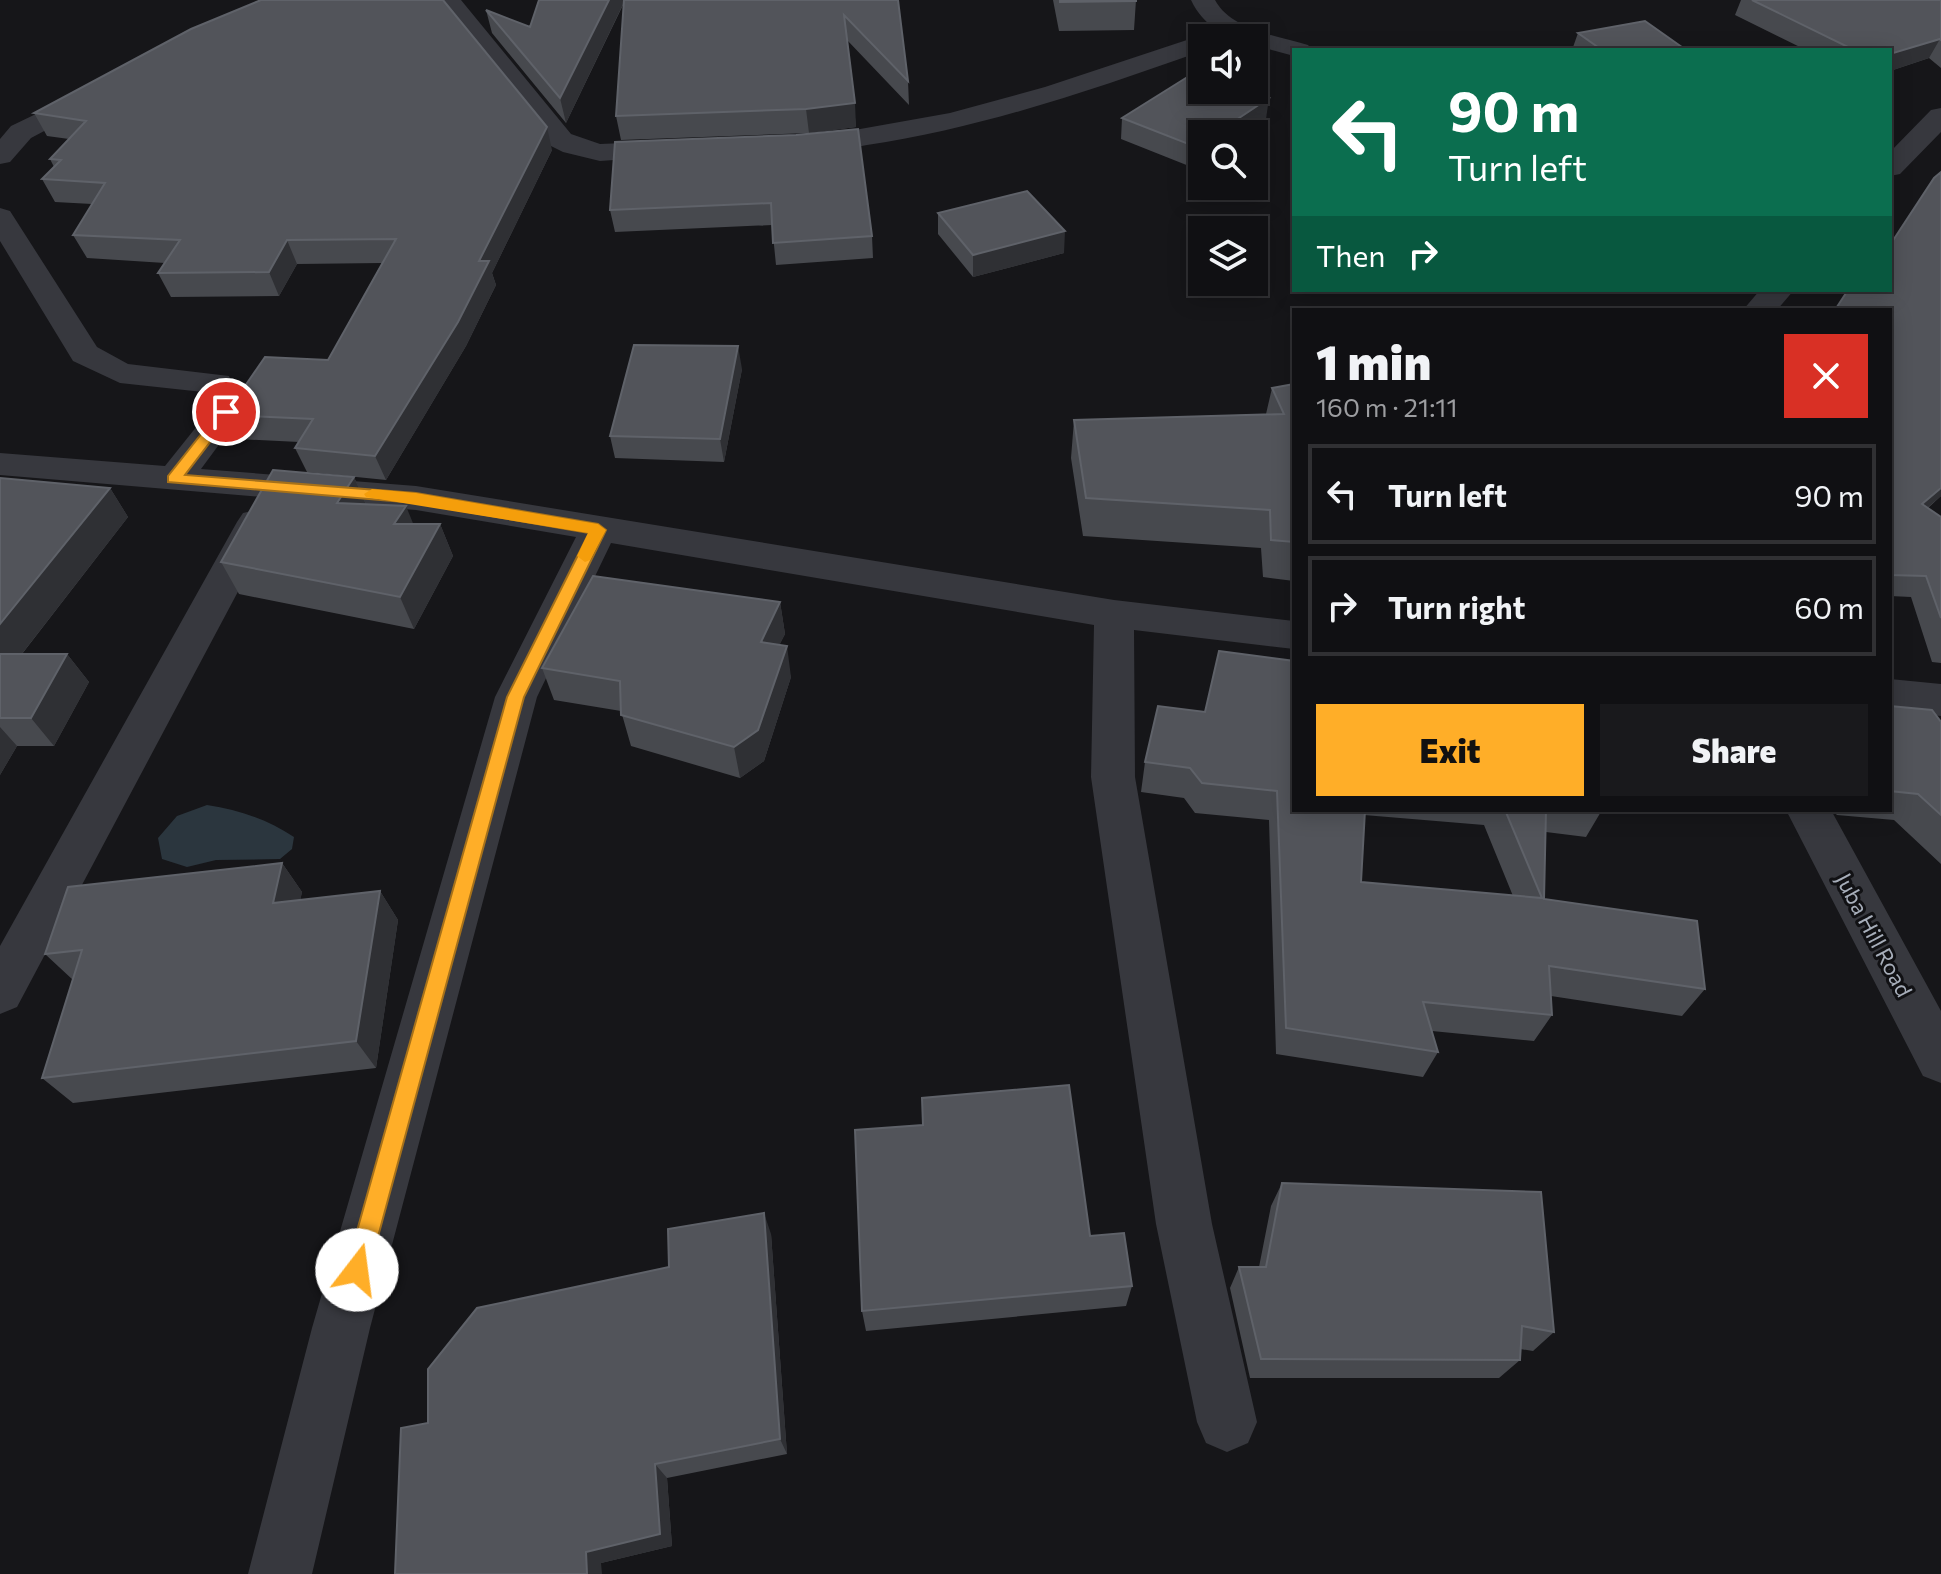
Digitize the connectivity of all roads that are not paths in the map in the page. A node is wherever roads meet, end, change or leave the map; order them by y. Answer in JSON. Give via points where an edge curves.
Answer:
{"nodes":[{"id":1,"x":448,"y":0,"type":"edge"},
{"id":2,"x":1203,"y":0,"type":"edge"},
{"id":3,"x":1218,"y":24,"type":"edge"},
{"id":4,"x":1268,"y":43,"type":"edge"},
{"id":5,"x":1188,"y":48,"type":"edge"},
{"id":6,"x":1292,"y":48,"type":"edge"},
{"id":7,"x":111,"y":86,"type":"edge"},
{"id":8,"x":1941,"y":116,"type":"edge"},
{"id":9,"x":777,"y":145,"type":"edge"},
{"id":10,"x":701,"y":148,"type":"edge"},
{"id":11,"x":0,"y":156,"type":"edge"},
{"id":12,"x":1892,"y":166,"type":"edge"},
{"id":13,"x":0,"y":217,"type":"edge"},
{"id":14,"x":1776,"y":292,"type":"edge"},
{"id":15,"x":1761,"y":308,"type":"edge"},
{"id":16,"x":0,"y":464,"type":"edge"},
{"id":17,"x":174,"y":479,"type":"junction"},
{"id":18,"x":276,"y":484,"type":"junction"},
{"id":19,"x":598,"y":530,"type":"junction"},
{"id":20,"x":1114,"y":614,"type":"junction"},
{"id":21,"x":1292,"y":635,"type":"edge"},
{"id":22,"x":1892,"y":695,"type":"edge"},
{"id":23,"x":1941,"y":700,"type":"edge"},
{"id":24,"x":1809,"y":812,"type":"edge"},
{"id":25,"x":0,"y":992,"type":"edge"},
{"id":26,"x":1941,"y":1060,"type":"edge"},
{"id":27,"x":1227,"y":1422,"type":"dead end"},
{"id":28,"x":280,"y":1574,"type":"edge"}],
"edges":[{"from":1,"to":10,"type":"street","via":[[561,140],[574,149]]},
{"from":2,"to":3,"type":"street"},
{"from":4,"to":6,"type":"street"},
{"from":5,"to":9,"type":"street","via":[[1072,87],[885,135]]},
{"from":7,"to":11,"type":"street","via":[[21,132]]},
{"from":8,"to":12,"type":"street"},
{"from":13,"to":17,"type":"street","via":[[85,354],[120,373],[217,383],[226,412]]},
{"from":14,"to":15,"type":"street"},
{"from":16,"to":17,"type":"street"},
{"from":17,"to":18,"type":"street"},
{"from":18,"to":19,"type":"street","via":[[416,498]]},
{"from":18,"to":25,"type":"street"},
{"from":19,"to":20,"type":"street"},
{"from":19,"to":28,"type":"street","via":[[516,697],[341,1328]]},
{"from":20,"to":21,"type":"street"},
{"from":20,"to":27,"type":"street","via":[[1113,777],[1184,1224]]},
{"from":22,"to":23,"type":"street"},
{"from":24,"to":26,"type":"street","name":"Juba Hill Road"}]}
